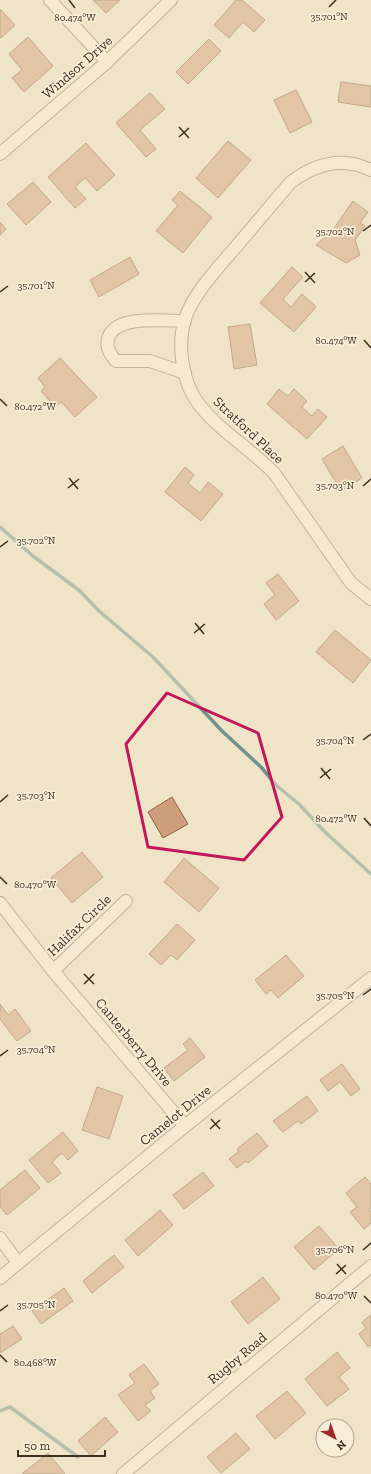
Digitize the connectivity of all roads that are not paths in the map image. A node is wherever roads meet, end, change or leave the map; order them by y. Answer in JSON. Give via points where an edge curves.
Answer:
{"nodes":[{"id":1,"x":50,"y":0,"type":"edge"},
{"id":2,"x":171,"y":0,"type":"edge"},
{"id":3,"x":107,"y":62,"type":"junction"},
{"id":4,"x":0,"y":154,"type":"edge"},
{"id":5,"x":371,"y":170,"type":"edge"},
{"id":6,"x":184,"y":321,"type":"junction"},
{"id":7,"x":185,"y":373,"type":"junction"},
{"id":8,"x":371,"y":599,"type":"edge"},
{"id":9,"x":126,"y":901,"type":"dead end"},
{"id":10,"x":0,"y":903,"type":"edge"},
{"id":11,"x":53,"y":970,"type":"junction"},
{"id":12,"x":371,"y":978,"type":"edge"},
{"id":13,"x":186,"y":1126,"type":"junction"},
{"id":14,"x":0,"y":1238,"type":"edge"},
{"id":15,"x":18,"y":1263,"type":"junction"},
{"id":16,"x":371,"y":1266,"type":"edge"},
{"id":17,"x":0,"y":1278,"type":"edge"},
{"id":18,"x":123,"y":1474,"type":"edge"}],
"edges":[{"from":1,"to":3,"type":"street"},
{"from":2,"to":3,"type":"street","name":"Windsor Drive"},
{"from":3,"to":4,"type":"street","name":"Windsor Drive"},
{"from":5,"to":6,"type":"street","name":"Stratford Place","via":[[355,164],[336,163],[318,166],[291,182],[208,279]]},
{"from":6,"to":7,"type":"street","name":"Stratford Place","via":[[182,355]]},
{"from":6,"to":7,"type":"street","via":[[137,320],[117,326],[109,334],[107,343],[109,353],[116,361],[150,361]]},
{"from":7,"to":8,"type":"street","name":"Stratford Place","via":[[197,402],[212,420],[261,458],[274,472],[351,583]]},
{"from":9,"to":11,"type":"street","name":"Halifax Circle"},
{"from":10,"to":11,"type":"street","name":"Canterberry Drive"},
{"from":11,"to":13,"type":"street","name":"Canterberry Drive"},
{"from":12,"to":13,"type":"street","name":"Camelot Drive"},
{"from":13,"to":15,"type":"street","name":"Camelot Drive"},
{"from":14,"to":15,"type":"street"},
{"from":15,"to":17,"type":"street","name":"Camelot Drive"},
{"from":16,"to":18,"type":"street","name":"Rugby Road"}]}
